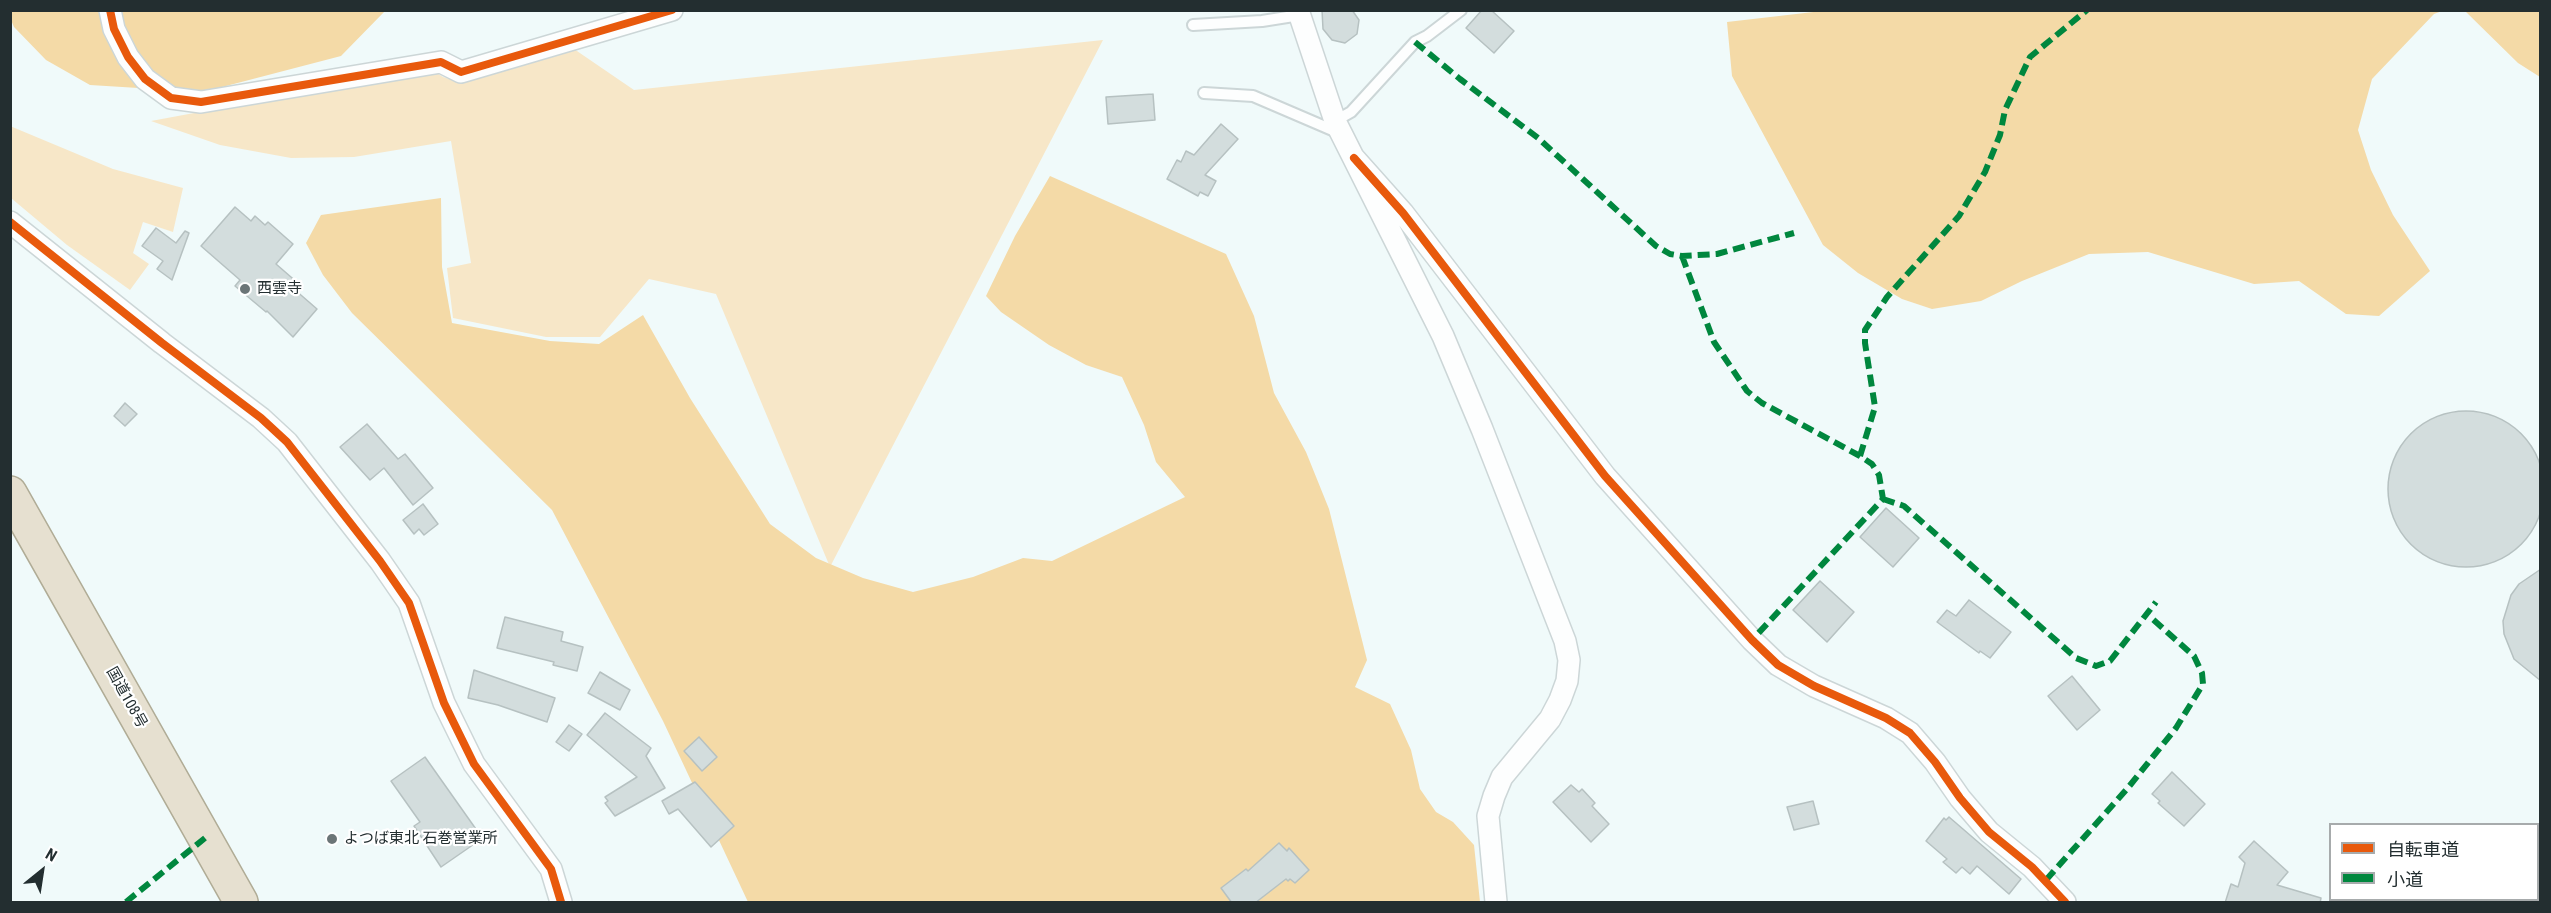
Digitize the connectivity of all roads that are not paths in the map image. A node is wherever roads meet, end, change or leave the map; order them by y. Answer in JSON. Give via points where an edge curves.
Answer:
{"nodes":[{"id":1,"x":110,"y":10,"type":"edge"},
{"id":2,"x":672,"y":10,"type":"edge"},
{"id":3,"x":1461,"y":10,"type":"edge"},
{"id":4,"x":1299,"y":13,"type":"edge"},
{"id":5,"x":1193,"y":24,"type":"dead end"},
{"id":6,"x":1204,"y":93,"type":"dead end"},
{"id":7,"x":1338,"y":127,"type":"junction"},
{"id":8,"x":1354,"y":158,"type":"junction"},
{"id":9,"x":10,"y":222,"type":"edge"},
{"id":10,"x":10,"y":493,"type":"edge"},
{"id":11,"x":241,"y":903,"type":"edge"},
{"id":12,"x":561,"y":903,"type":"edge"},
{"id":13,"x":1496,"y":903,"type":"edge"},
{"id":14,"x":2065,"y":903,"type":"edge"}],
"edges":[{"from":1,"to":2,"type":"street","via":[[114,29],[128,57],[145,79],[171,98],[201,102],[441,62],[461,72]]},
{"from":3,"to":7,"type":"lane","via":[[1415,42]]},
{"from":4,"to":5,"type":"lane","via":[[1262,21]]},
{"from":4,"to":7,"type":"street"},
{"from":6,"to":7,"type":"lane","via":[[1253,96]]},
{"from":7,"to":8,"type":"street"},
{"from":8,"to":13,"type":"street","via":[[1443,336],[1565,641],[1569,660],[1567,681],[1550,719],[1513,761],[1494,796],[1488,816]]},
{"from":8,"to":14,"type":"street","via":[[1403,213],[1605,476],[1752,640],[1778,665],[1910,733],[1989,832],[2032,867]]},
{"from":9,"to":12,"type":"street","via":[[287,442],[381,561],[409,603],[444,703],[474,764],[551,869]]},
{"from":10,"to":11,"type":"highway","name":"国道108号"}]}
